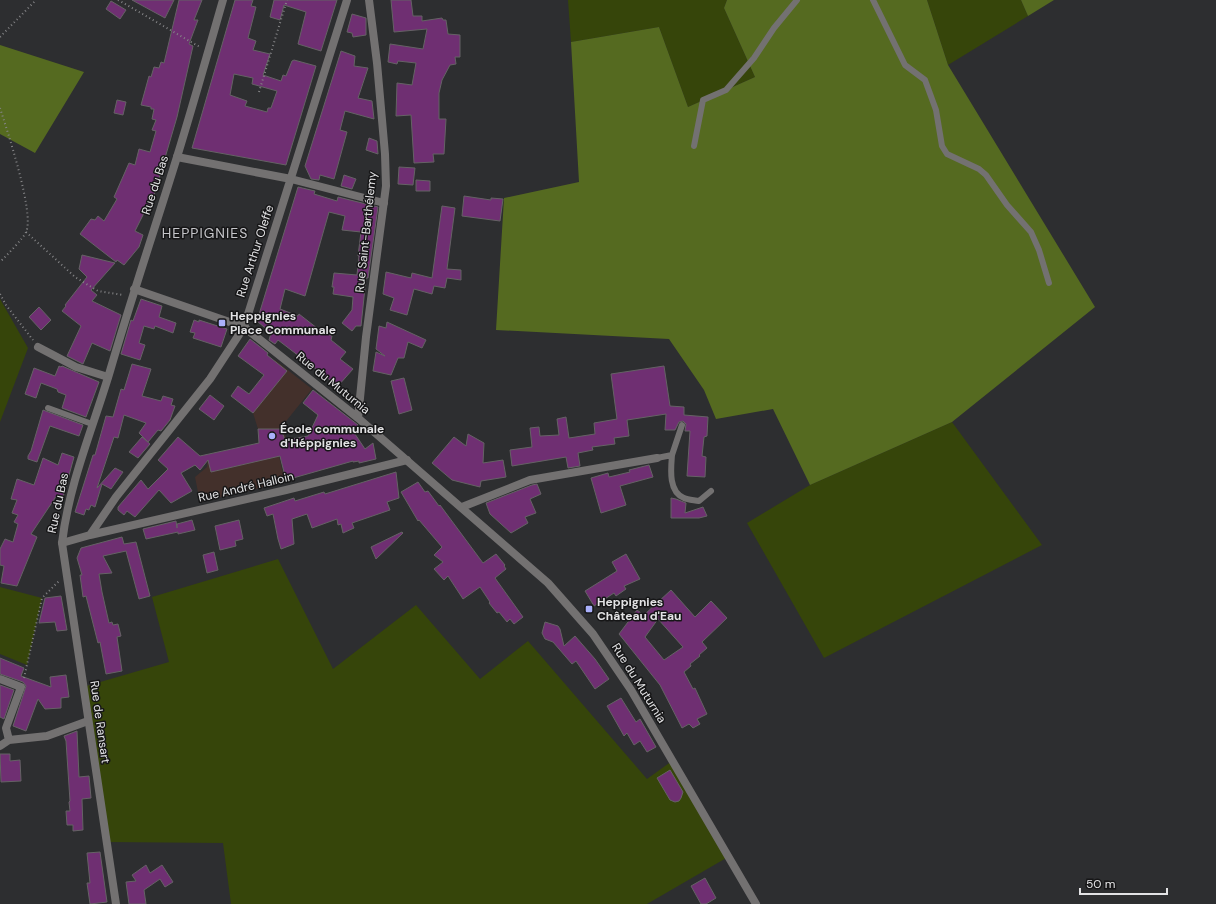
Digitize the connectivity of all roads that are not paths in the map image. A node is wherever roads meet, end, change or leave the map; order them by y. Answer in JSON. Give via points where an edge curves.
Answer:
{"nodes":[{"id":1,"x":224,"y":0,"type":"edge"},
{"id":2,"x":347,"y":0,"type":"edge"},
{"id":3,"x":369,"y":0,"type":"edge"},
{"id":4,"x":797,"y":0,"type":"edge"},
{"id":5,"x":873,"y":0,"type":"edge"},
{"id":6,"x":694,"y":146,"type":"dead end"},
{"id":7,"x":177,"y":157,"type":"junction"},
{"id":8,"x":291,"y":179,"type":"junction"},
{"id":9,"x":384,"y":203,"type":"junction"},
{"id":10,"x":1049,"y":283,"type":"dead end"},
{"id":11,"x":133,"y":293,"type":"junction"},
{"id":12,"x":244,"y":327,"type":"junction"},
{"id":13,"x":38,"y":347,"type":"road end"},
{"id":14,"x":108,"y":377,"type":"junction"},
{"id":15,"x":48,"y":408,"type":"dead end"},
{"id":16,"x":358,"y":418,"type":"junction"},
{"id":17,"x":92,"y":424,"type":"junction"},
{"id":18,"x":682,"y":425,"type":"dead end"},
{"id":19,"x":672,"y":454,"type":"junction"},
{"id":20,"x":657,"y":458,"type":"joint"},
{"id":21,"x":407,"y":460,"type":"junction"},
{"id":22,"x":711,"y":492,"type":"dead end"},
{"id":23,"x":462,"y":507,"type":"junction"},
{"id":24,"x":90,"y":535,"type":"junction"},
{"id":25,"x":62,"y":543,"type":"junction"},
{"id":26,"x":0,"y":679,"type":"edge"},
{"id":27,"x":88,"y":721,"type":"junction"},
{"id":28,"x":3,"y":727,"type":"edge"},
{"id":29,"x":9,"y":740,"type":"junction"},
{"id":30,"x":0,"y":746,"type":"edge"},
{"id":31,"x":116,"y":904,"type":"edge"},
{"id":32,"x":756,"y":904,"type":"edge"}],
"edges":[{"from":1,"to":7,"type":"street","name":"Rue du Bas"},
{"from":2,"to":8,"type":"street","name":"Rue Arthur Oleffe"},
{"from":3,"to":9,"type":"street","name":"Rue Saint-Barthélemy","via":[[385,154]]},
{"from":4,"to":6,"type":"lane","via":[[754,58],[726,90],[703,100]]},
{"from":5,"to":10,"type":"lane","via":[[905,66],[925,80],[936,110],[942,146],[947,154],[986,175],[1007,205],[1031,232]]},
{"from":7,"to":8,"type":"street"},
{"from":7,"to":11,"type":"street","name":"Rue du Bas"},
{"from":8,"to":9,"type":"street"},
{"from":8,"to":12,"type":"street","name":"Rue Arthur Oleffe"},
{"from":9,"to":16,"type":"street","name":"Rue Saint-Barthélemy"},
{"from":11,"to":12,"type":"street","name":"Rue du Muturnia"},
{"from":11,"to":14,"type":"street","name":"Rue du Bas"},
{"from":12,"to":16,"type":"street","name":"Rue du Muturnia"},
{"from":12,"to":24,"type":"street","name":"Rue Arthur Oleffe","via":[[210,379],[116,497]]},
{"from":13,"to":14,"type":"street","via":[[76,367]]},
{"from":14,"to":17,"type":"street","name":"Rue du Bas"},
{"from":15,"to":17,"type":"lane"},
{"from":16,"to":21,"type":"street","name":"Rue du Muturnia"},
{"from":17,"to":25,"type":"street","name":"Rue du Bas","via":[[77,471]]},
{"from":18,"to":19,"type":"lane"},
{"from":19,"to":20,"type":"lane"},
{"from":19,"to":22,"type":"lane","via":[[671,473],[674,489],[683,498],[700,501]]},
{"from":20,"to":23,"type":"street","via":[[530,480]]},
{"from":21,"to":23,"type":"street","name":"Rue du Muturnia"},
{"from":21,"to":24,"type":"street","name":"Rue André Halloin"},
{"from":23,"to":32,"type":"street","name":"Rue du Muturnia","via":[[548,583],[593,634],[631,690]]},
{"from":24,"to":25,"type":"street"},
{"from":25,"to":27,"type":"street","name":"Rue de Ransart"},
{"from":26,"to":28,"type":"street","via":[[21,687]]},
{"from":27,"to":29,"type":"street","via":[[47,736]]},
{"from":27,"to":31,"type":"street","name":"Rue de Ransart"},
{"from":28,"to":29,"type":"street"},
{"from":29,"to":30,"type":"street"}]}
